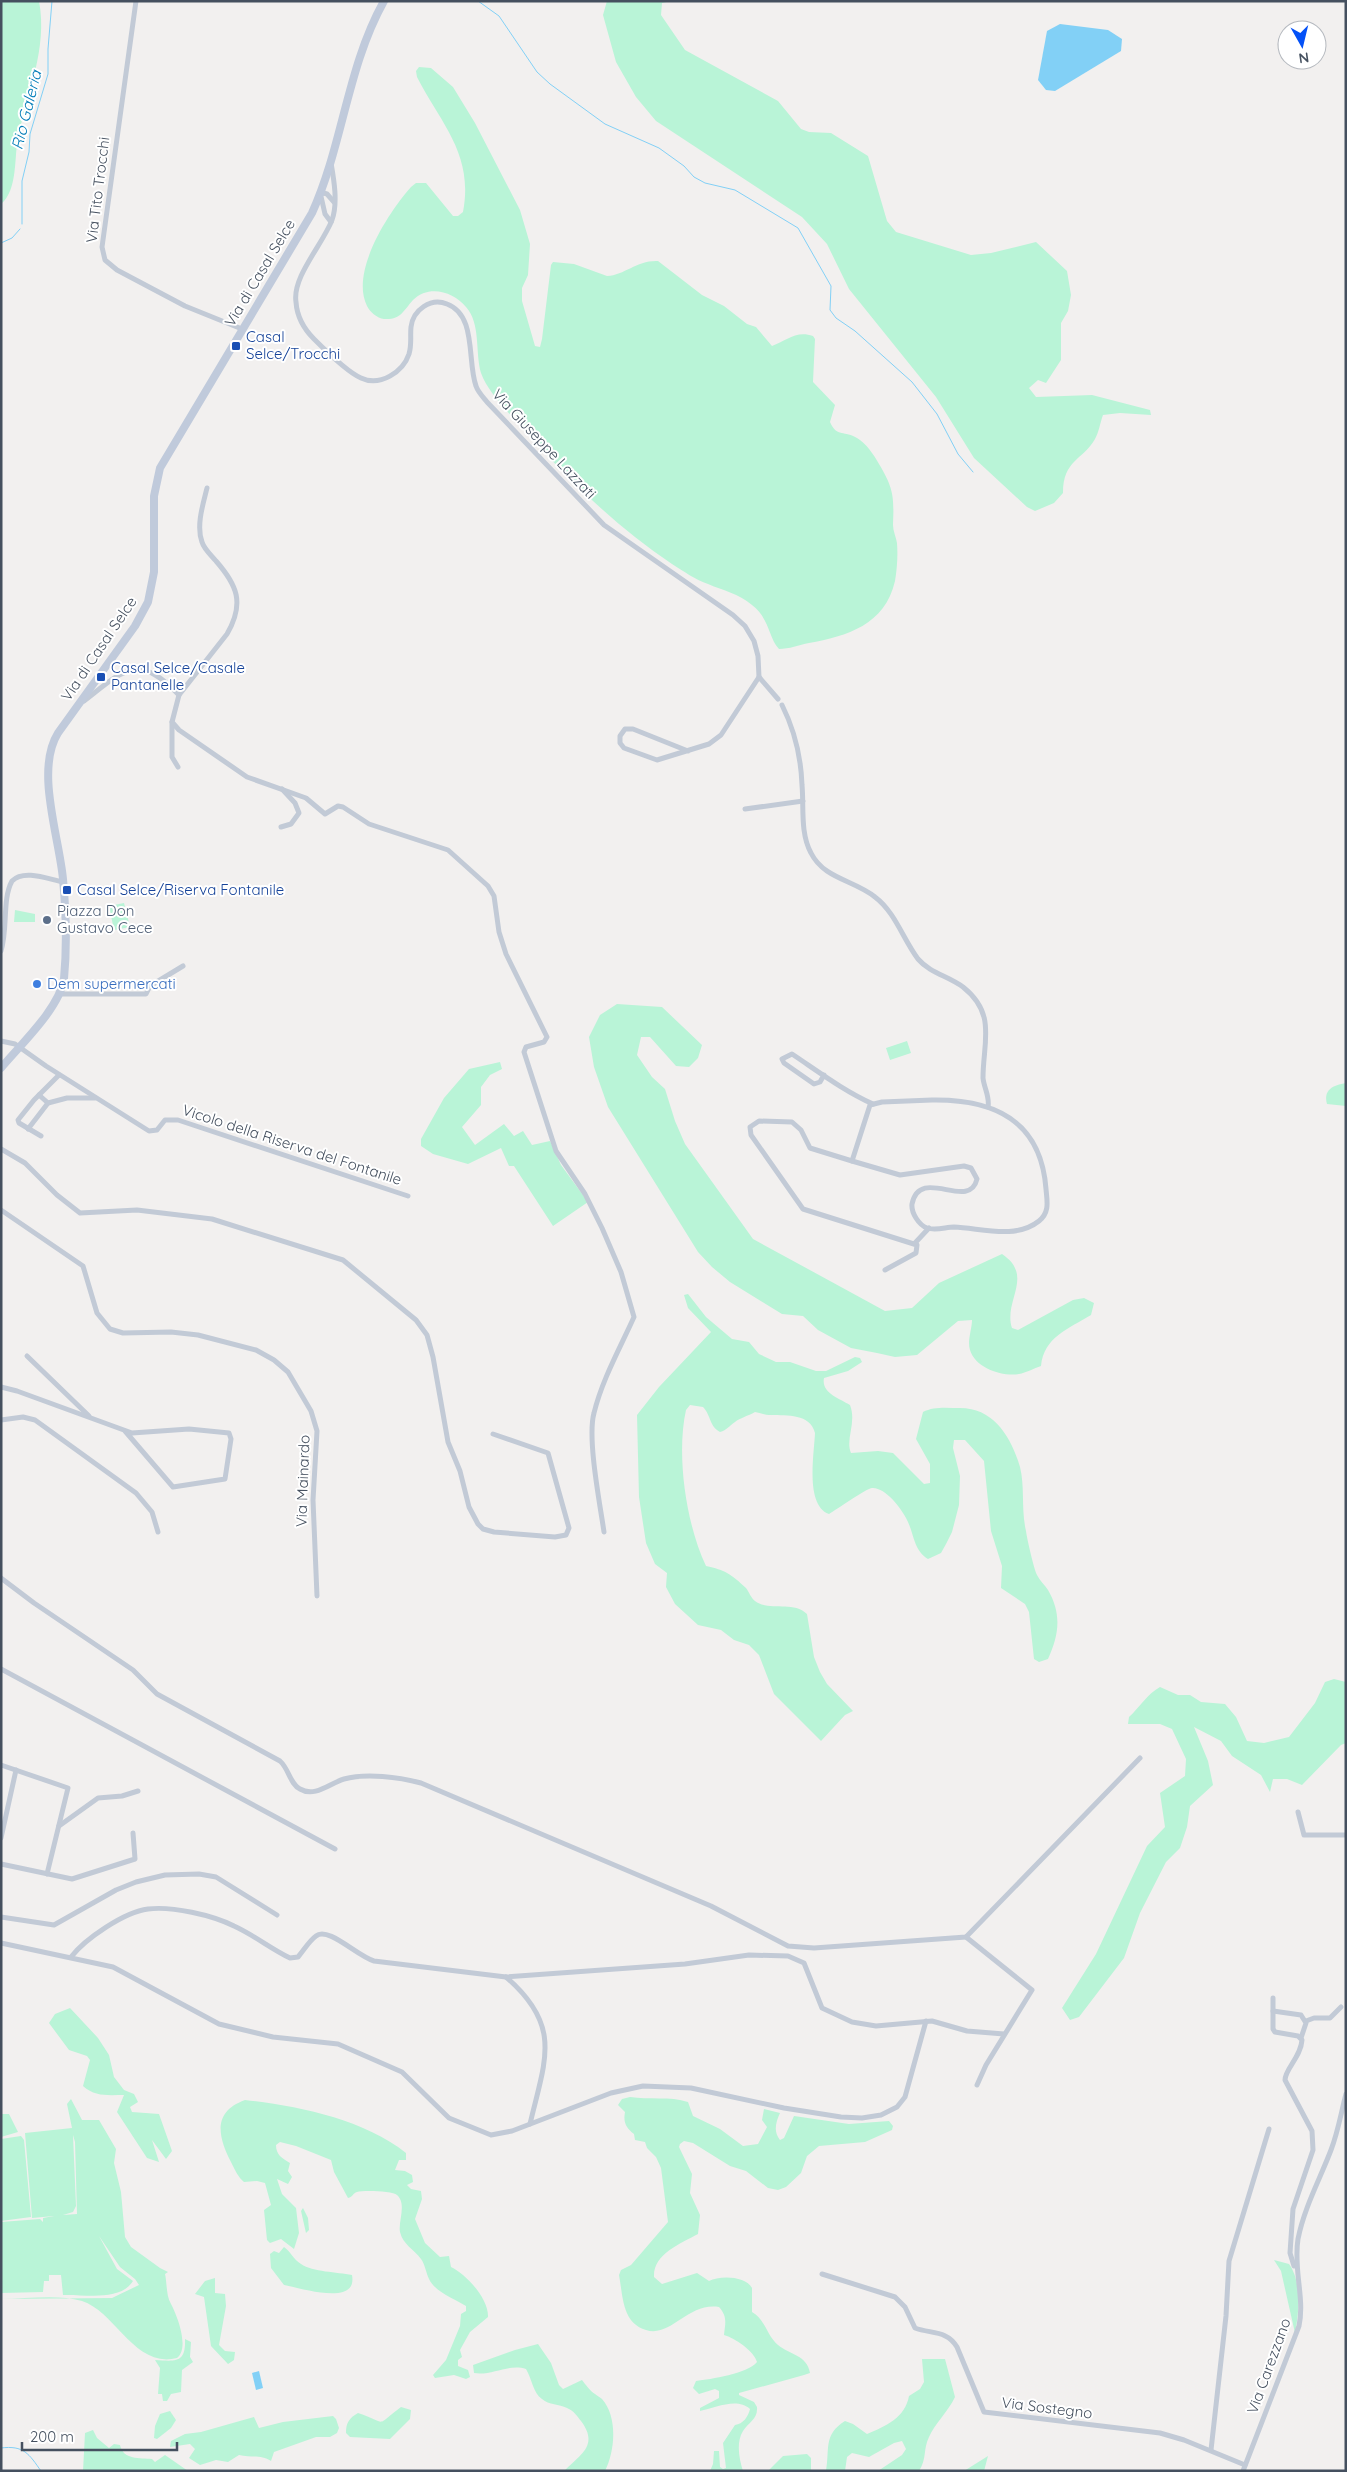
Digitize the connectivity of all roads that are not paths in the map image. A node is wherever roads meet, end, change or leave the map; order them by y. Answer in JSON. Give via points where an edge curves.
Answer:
{"nodes":[{"id":1,"x":136,"y":1,"type":"edge"},
{"id":2,"x":384,"y":1,"type":"edge"},
{"id":3,"x":331,"y":158,"type":"junction"},
{"id":4,"x":320,"y":192,"type":"junction"},
{"id":5,"x":334,"y":203,"type":"junction"},
{"id":6,"x":312,"y":213,"type":"junction"},
{"id":7,"x":325,"y":214,"type":"junction"},
{"id":8,"x":331,"y":222,"type":"junction"},
{"id":9,"x":242,"y":329,"type":"junction"},
{"id":10,"x":207,"y":488,"type":"dead end"},
{"id":11,"x":758,"y":677,"type":"junction"},
{"id":12,"x":179,"y":695,"type":"junction"},
{"id":13,"x":778,"y":699,"type":"dead end"},
{"id":14,"x":782,"y":705,"type":"dead end"},
{"id":15,"x":77,"y":706,"type":"junction"},
{"id":16,"x":172,"y":722,"type":"junction"},
{"id":17,"x":688,"y":750,"type":"junction"},
{"id":18,"x":178,"y":767,"type":"dead end"},
{"id":19,"x":279,"y":787,"type":"junction"},
{"id":20,"x":803,"y":801,"type":"junction"},
{"id":21,"x":745,"y":809,"type":"dead end"},
{"id":22,"x":281,"y":827,"type":"dead end"},
{"id":23,"x":63,"y":882,"type":"junction"},
{"id":24,"x":1,"y":951,"type":"edge"},
{"id":25,"x":183,"y":966,"type":"dead end"},
{"id":26,"x":59,"y":994,"type":"junction"},
{"id":27,"x":1,"y":1040,"type":"edge"},
{"id":28,"x":19,"y":1046,"type":"junction"},
{"id":29,"x":1,"y":1068,"type":"edge"},
{"id":30,"x":59,"y":1075,"type":"junction"},
{"id":31,"x":824,"y":1075,"type":"junction"},
{"id":32,"x":39,"y":1095,"type":"junction"},
{"id":33,"x":96,"y":1098,"type":"junction"},
{"id":34,"x":48,"y":1103,"type":"junction"},
{"id":35,"x":873,"y":1104,"type":"junction"},
{"id":36,"x":988,"y":1107,"type":"junction"},
{"id":37,"x":28,"y":1128,"type":"junction"},
{"id":38,"x":40,"y":1136,"type":"dead end"},
{"id":39,"x":1,"y":1149,"type":"edge"},
{"id":40,"x":852,"y":1161,"type":"junction"},
{"id":41,"x":408,"y":1196,"type":"dead end"},
{"id":42,"x":1,"y":1210,"type":"edge"},
{"id":43,"x":929,"y":1228,"type":"junction"},
{"id":44,"x":915,"y":1243,"type":"junction"},
{"id":45,"x":885,"y":1270,"type":"dead end"},
{"id":46,"x":28,"y":1356,"type":"dead end"},
{"id":47,"x":1,"y":1387,"type":"edge"},
{"id":48,"x":91,"y":1418,"type":"junction"},
{"id":49,"x":1,"y":1420,"type":"edge"},
{"id":50,"x":125,"y":1431,"type":"junction"},
{"id":51,"x":493,"y":1434,"type":"dead end"},
{"id":52,"x":158,"y":1532,"type":"dead end"},
{"id":53,"x":604,"y":1532,"type":"dead end"},
{"id":54,"x":1,"y":1578,"type":"edge"},
{"id":55,"x":317,"y":1596,"type":"dead end"},
{"id":56,"x":1,"y":1669,"type":"edge"},
{"id":57,"x":1140,"y":1758,"type":"dead end"},
{"id":58,"x":1,"y":1765,"type":"edge"},
{"id":59,"x":16,"y":1770,"type":"junction"},
{"id":60,"x":138,"y":1791,"type":"dead end"},
{"id":61,"x":1298,"y":1812,"type":"dead end"},
{"id":62,"x":59,"y":1827,"type":"junction"},
{"id":63,"x":133,"y":1833,"type":"dead end"},
{"id":64,"x":1346,"y":1835,"type":"edge"},
{"id":65,"x":1,"y":1838,"type":"edge"},
{"id":66,"x":335,"y":1849,"type":"dead end"},
{"id":67,"x":1,"y":1864,"type":"edge"},
{"id":68,"x":47,"y":1874,"type":"junction"},
{"id":69,"x":278,"y":1915,"type":"dead end"},
{"id":70,"x":1,"y":1917,"type":"edge"},
{"id":71,"x":966,"y":1937,"type":"junction"},
{"id":72,"x":1,"y":1943,"type":"edge"},
{"id":73,"x":793,"y":1947,"type":"junction"},
{"id":74,"x":71,"y":1957,"type":"junction"},
{"id":75,"x":790,"y":1957,"type":"junction"},
{"id":76,"x":506,"y":1977,"type":"junction"},
{"id":77,"x":1273,"y":1998,"type":"dead end"},
{"id":78,"x":1341,"y":2007,"type":"dead end"},
{"id":79,"x":1273,"y":2011,"type":"junction"},
{"id":80,"x":926,"y":2021,"type":"junction"},
{"id":81,"x":1306,"y":2021,"type":"junction"},
{"id":82,"x":1004,"y":2034,"type":"junction"},
{"id":83,"x":1301,"y":2038,"type":"junction"},
{"id":84,"x":977,"y":2085,"type":"dead end"},
{"id":85,"x":1346,"y":2094,"type":"edge"},
{"id":86,"x":530,"y":2124,"type":"junction"},
{"id":87,"x":1269,"y":2129,"type":"dead end"},
{"id":88,"x":1296,"y":2269,"type":"junction"},
{"id":89,"x":822,"y":2274,"type":"dead end"},
{"id":90,"x":1211,"y":2450,"type":"junction"},
{"id":91,"x":1244,"y":2468,"type":"edge"}],
"edges":[{"from":1,"to":9,"type":"street","name":"Via Tito Trocchi","via":[[102,247],[104,257],[113,268],[179,302]]},
{"from":2,"to":3,"type":"main road","name":"Via di Casal Selce","via":[[362,50]]},
{"from":3,"to":4,"type":"main road","name":"Via di Casal Selce"},
{"from":3,"to":5,"type":"street","name":"Via Giuseppe Lazzati"},
{"from":4,"to":5,"type":"street","via":[[327,194]]},
{"from":4,"to":6,"type":"main road","name":"Via di Casal Selce"},
{"from":4,"to":7,"type":"street"},
{"from":5,"to":8,"type":"street","name":"Via Giuseppe Lazzati"},
{"from":6,"to":7,"type":"street"},
{"from":6,"to":9,"type":"main road","name":"Via di Casal Selce"},
{"from":7,"to":8,"type":"street"},
{"from":8,"to":11,"type":"street","name":"Via Giuseppe Lazzati","via":[[302,276],[295,297],[300,321],[312,337],[357,376],[367,380],[380,379],[394,374],[406,361],[411,349],[411,325],[419,310],[436,302],[454,308],[465,323],[475,384],[487,402],[604,525],[739,620],[755,645]]},
{"from":9,"to":15,"type":"main road","name":"Via di Casal Selce","via":[[157,477],[154,578],[148,602],[135,626]]},
{"from":10,"to":12,"type":"street","via":[[201,514],[201,539],[232,581],[237,605],[227,634]]},
{"from":11,"to":13,"type":"street"},
{"from":11,"to":17,"type":"street","via":[[721,735],[712,743]]},
{"from":12,"to":15,"type":"street","via":[[158,675],[136,669],[119,675]]},
{"from":12,"to":16,"type":"street"},
{"from":14,"to":20,"type":"street","via":[[799,754]]},
{"from":15,"to":23,"type":"main road","name":"Via di Casal Selce","via":[[54,741],[47,765]]},
{"from":16,"to":18,"type":"street","via":[[172,757]]},
{"from":16,"to":19,"type":"street","via":[[182,734],[247,777]]},
{"from":17,"to":17,"type":"street","via":[[633,729],[625,729],[620,736],[624,748],[655,760]]},
{"from":19,"to":22,"type":"street","via":[[295,803],[299,813],[291,824]]},
{"from":19,"to":53,"type":"street","via":[[308,799],[325,814],[343,807],[364,822],[447,849],[491,889],[506,954],[546,1035],[544,1042],[526,1047],[524,1052],[552,1139],[558,1155],[585,1194],[599,1222],[621,1272],[634,1317],[593,1415]]},
{"from":20,"to":21,"type":"street"},
{"from":20,"to":36,"type":"street","via":[[806,842],[817,862],[832,875],[875,897],[888,911],[920,961],[963,987],[977,1003],[987,1027],[984,1079]]},
{"from":23,"to":24,"type":"street","via":[[26,875],[12,880]]},
{"from":23,"to":26,"type":"main road","name":"Via di Casal Selce","via":[[64,974]]},
{"from":25,"to":26,"type":"street","via":[[150,986],[146,994]]},
{"from":26,"to":28,"type":"main road","name":"Via di Casal Selce"},
{"from":27,"to":28,"type":"street","name":"Vicolo della Riserva del Fontanile"},
{"from":28,"to":29,"type":"main road","name":"Via di Casal Selce"},
{"from":28,"to":30,"type":"street","name":"Vicolo della Riserva del Fontanile"},
{"from":30,"to":32,"type":"street"},
{"from":30,"to":33,"type":"street","name":"Vicolo della Riserva del Fontanile"},
{"from":31,"to":31,"type":"street","via":[[792,1054],[782,1059],[814,1084],[820,1082]]},
{"from":31,"to":35,"type":"street"},
{"from":32,"to":34,"type":"street"},
{"from":32,"to":37,"type":"street","via":[[18,1120]]},
{"from":33,"to":34,"type":"street","via":[[67,1098]]},
{"from":33,"to":41,"type":"street","name":"Vicolo della Riserva del Fontanile","via":[[149,1131],[157,1130],[166,1120],[178,1120]]},
{"from":34,"to":37,"type":"street"},
{"from":35,"to":36,"type":"street","via":[[950,1101]]},
{"from":35,"to":40,"type":"street","via":[[868,1108]]},
{"from":36,"to":43,"type":"street","via":[[1009,1118],[1035,1142],[1045,1176],[1046,1212],[1035,1223],[1004,1232]]},
{"from":37,"to":38,"type":"street"},
{"from":39,"to":51,"type":"street","via":[[25,1163],[80,1213],[133,1210],[212,1219],[343,1260],[416,1320],[427,1335],[448,1442],[469,1507],[478,1524],[494,1532],[566,1535],[569,1528],[548,1453]]},
{"from":40,"to":43,"type":"street","via":[[900,1175],[964,1166],[971,1168],[976,1180],[969,1191],[933,1187],[916,1196],[912,1204],[914,1213],[921,1224]]},
{"from":40,"to":44,"type":"street","via":[[810,1148],[800,1130],[791,1122],[758,1122],[750,1127],[751,1134],[801,1208]]},
{"from":42,"to":55,"type":"street","name":"Via Mainardo","via":[[82,1264],[97,1313],[110,1329],[123,1333],[178,1332],[203,1336],[256,1350],[288,1372],[309,1406],[317,1431],[313,1500]]},
{"from":43,"to":44,"type":"street"},
{"from":44,"to":45,"type":"street","via":[[916,1253]]},
{"from":46,"to":48,"type":"street"},
{"from":47,"to":48,"type":"street"},
{"from":48,"to":50,"type":"street"},
{"from":49,"to":52,"type":"street","via":[[23,1417],[36,1420],[136,1493],[152,1512]]},
{"from":50,"to":50,"type":"street","via":[[138,1434],[189,1428],[228,1432],[231,1439],[225,1479],[173,1487]]},
{"from":54,"to":73,"type":"street","via":[[131,1668],[157,1694],[280,1761],[295,1786],[301,1790],[318,1790],[352,1778],[397,1779],[424,1784],[714,1907]]},
{"from":56,"to":66,"type":"street"},
{"from":57,"to":71,"type":"street"},
{"from":58,"to":59,"type":"street"},
{"from":59,"to":62,"type":"street","via":[[68,1788]]},
{"from":59,"to":65,"type":"street"},
{"from":60,"to":62,"type":"street","via":[[98,1798]]},
{"from":61,"to":64,"type":"street","via":[[1304,1835]]},
{"from":62,"to":68,"type":"street"},
{"from":63,"to":68,"type":"street","via":[[136,1853],[133,1860],[76,1878]]},
{"from":67,"to":68,"type":"street"},
{"from":69,"to":70,"type":"street","via":[[216,1877],[192,1874],[136,1882],[54,1925]]},
{"from":71,"to":73,"type":"street"},
{"from":71,"to":82,"type":"street","via":[[1032,1990]]},
{"from":72,"to":74,"type":"street"},
{"from":73,"to":75,"type":"street"},
{"from":74,"to":76,"type":"street","via":[[82,1945],[127,1916],[154,1908],[218,1919],[255,1936],[290,1958],[298,1957],[315,1936],[324,1933],[374,1961]]},
{"from":74,"to":86,"type":"street","via":[[126,1973],[219,2024],[273,2038],[336,2043],[390,2066],[413,2082],[447,2116],[482,2133],[502,2134]]},
{"from":75,"to":76,"type":"street","via":[[749,1955],[685,1964]]},
{"from":75,"to":80,"type":"street","via":[[805,1964],[818,2002],[830,2013],[869,2026]]},
{"from":76,"to":86,"type":"street","via":[[524,1995],[545,2031],[546,2058]]},
{"from":77,"to":79,"type":"street"},
{"from":78,"to":81,"type":"street","via":[[1330,2018]]},
{"from":79,"to":81,"type":"street","via":[[1302,2015]]},
{"from":79,"to":83,"type":"street","via":[[1275,2032]]},
{"from":80,"to":82,"type":"street","via":[[967,2031]]},
{"from":80,"to":86,"type":"street","via":[[905,2097],[897,2107],[881,2115],[862,2118],[834,2116],[692,2088],[654,2086],[611,2093]]},
{"from":81,"to":83,"type":"street"},
{"from":82,"to":84,"type":"street"},
{"from":83,"to":88,"type":"street","via":[[1298,2058],[1285,2078],[1314,2140],[1293,2209],[1290,2253]]},
{"from":85,"to":88,"type":"street","name":"Via Carezzano","via":[[1333,2143],[1303,2219]]},
{"from":87,"to":90,"type":"street","via":[[1229,2262]]},
{"from":88,"to":91,"type":"street","name":"Via Carezzano","via":[[1299,2326]]},
{"from":89,"to":90,"type":"street","name":"Via Sostegno","via":[[892,2295],[905,2306],[915,2328],[951,2339],[984,2412],[1160,2433]]},
{"from":90,"to":91,"type":"street","name":"Via Sostegno"}]}
